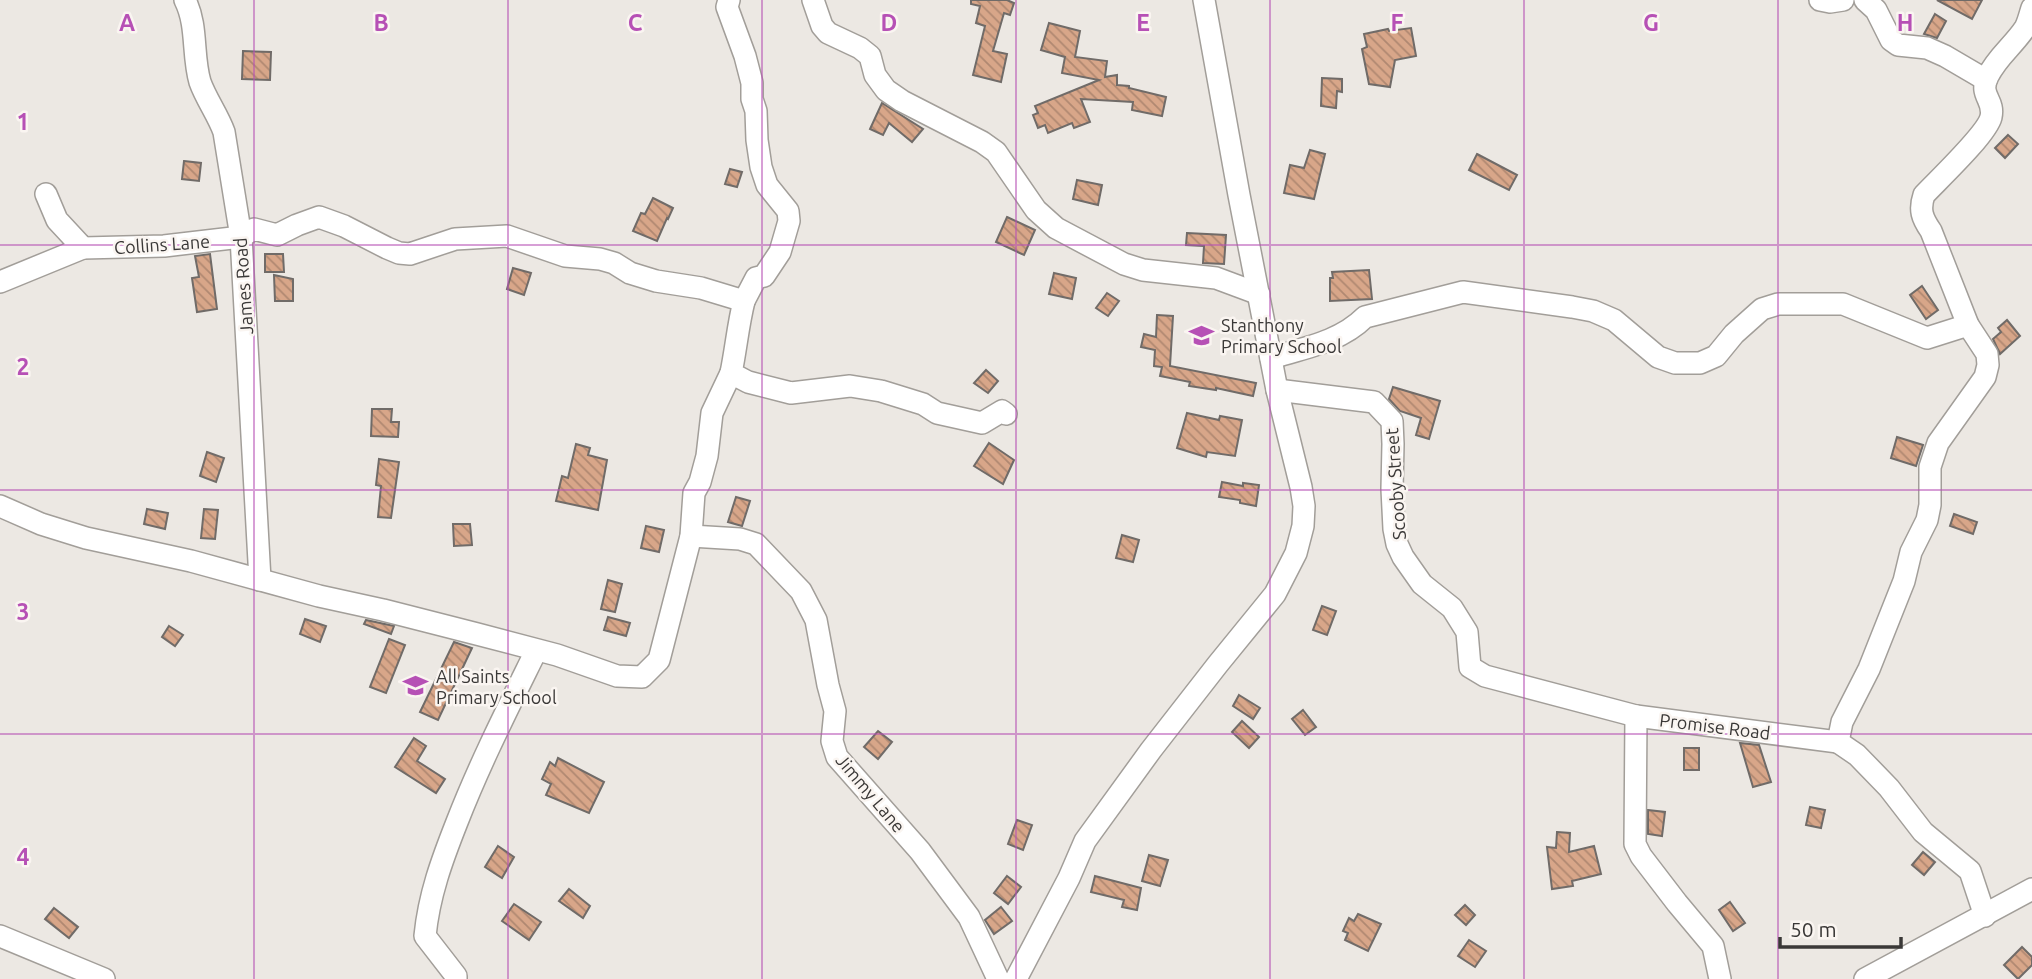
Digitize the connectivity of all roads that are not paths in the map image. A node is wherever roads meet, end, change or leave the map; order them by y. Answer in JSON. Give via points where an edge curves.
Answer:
{"nodes":[{"id":1,"x":185,"y":0,"type":"edge"},
{"id":2,"x":729,"y":0,"type":"edge"},
{"id":3,"x":813,"y":0,"type":"edge"},
{"id":4,"x":1204,"y":0,"type":"edge"},
{"id":5,"x":1821,"y":0,"type":"edge"},
{"id":6,"x":1843,"y":0,"type":"edge"},
{"id":7,"x":1865,"y":0,"type":"edge"},
{"id":8,"x":2032,"y":8,"type":"edge"},
{"id":9,"x":1986,"y":80,"type":"junction"},
{"id":10,"x":46,"y":194,"type":"dead end"},
{"id":11,"x":241,"y":237,"type":"junction"},
{"id":12,"x":83,"y":248,"type":"junction"},
{"id":13,"x":0,"y":282,"type":"edge"},
{"id":14,"x":1259,"y":294,"type":"junction"},
{"id":15,"x":744,"y":301,"type":"junction"},
{"id":16,"x":1968,"y":324,"type":"junction"},
{"id":17,"x":1271,"y":358,"type":"junction"},
{"id":18,"x":731,"y":373,"type":"junction"},
{"id":19,"x":1277,"y":390,"type":"junction"},
{"id":20,"x":1006,"y":414,"type":"dead end"},
{"id":21,"x":0,"y":506,"type":"edge"},
{"id":22,"x":691,"y":536,"type":"junction"},
{"id":23,"x":260,"y":580,"type":"junction"},
{"id":24,"x":536,"y":651,"type":"junction"},
{"id":25,"x":1636,"y":716,"type":"junction"},
{"id":26,"x":1838,"y":741,"type":"junction"},
{"id":27,"x":2032,"y":889,"type":"edge"},
{"id":28,"x":1985,"y":916,"type":"junction"},
{"id":29,"x":0,"y":936,"type":"edge"},
{"id":30,"x":104,"y":979,"type":"edge"},
{"id":31,"x":456,"y":979,"type":"edge"},
{"id":32,"x":998,"y":979,"type":"edge"},
{"id":33,"x":1016,"y":979,"type":"edge"},
{"id":34,"x":1720,"y":979,"type":"edge"},
{"id":35,"x":1865,"y":979,"type":"edge"}],
"edges":[{"from":1,"to":11,"type":"street","name":"James Road","via":[[200,82],[224,132]]},
{"from":2,"to":15,"type":"street","via":[[727,7],[752,83],[761,167],[767,185],[788,211],[789,221],[776,260],[764,276],[756,278]]},
{"from":3,"to":14,"type":"street","via":[[822,26],[870,57],[886,90],[996,152],[1036,210],[1056,229],[1143,270],[1216,278]]},
{"from":4,"to":14,"type":"street"},
{"from":5,"to":6,"type":"street"},
{"from":7,"to":9,"type":"street","via":[[1898,45],[1927,48]]},
{"from":8,"to":9,"type":"street","via":[[2025,27]]},
{"from":9,"to":16,"type":"street","via":[[1991,118],[1924,195],[1920,206]]},
{"from":10,"to":12,"type":"street","via":[[57,220]]},
{"from":11,"to":12,"type":"street","name":"Collins Lane","via":[[164,246]]},
{"from":11,"to":15,"type":"street","name":"Collins Lane","via":[[254,229],[276,235],[319,217],[399,253],[410,254],[455,239],[507,236],[565,256],[614,263],[656,281]]},
{"from":11,"to":23,"type":"street","name":"James Road"},
{"from":12,"to":13,"type":"street","name":"Collins Lane"},
{"from":14,"to":17,"type":"street"},
{"from":15,"to":18,"type":"street"},
{"from":16,"to":17,"type":"street","via":[[1927,338],[1843,304],[1778,304],[1762,309],[1716,356],[1700,363],[1675,363],[1658,357],[1614,320],[1593,311],[1463,292],[1365,317],[1338,337]]},
{"from":16,"to":26,"type":"street","via":[[1987,354],[1988,365],[1938,443],[1930,467],[1927,520]]},
{"from":17,"to":19,"type":"street"},
{"from":18,"to":20,"type":"street","via":[[791,393],[850,386],[881,391],[969,422],[982,423],[1002,411]]},
{"from":18,"to":22,"type":"street","via":[[712,413],[707,456],[694,493]]},
{"from":19,"to":25,"type":"street","name":"Scooby Street","via":[[1374,402],[1392,421],[1397,544],[1422,584],[1452,608],[1467,632],[1470,667],[1485,676]]},
{"from":19,"to":33,"type":"street","via":[[1304,506],[1297,553],[1275,594],[1085,841]]},
{"from":21,"to":23,"type":"street","via":[[86,538]]},
{"from":22,"to":24,"type":"street","via":[[659,660],[642,677],[617,676]]},
{"from":22,"to":32,"type":"street","name":"Jimmy Lane","via":[[756,544],[801,591],[816,620],[835,711],[832,741],[837,757],[920,851],[969,917]]},
{"from":23,"to":24,"type":"street"},
{"from":24,"to":31,"type":"street","via":[[477,770],[428,906],[425,936]]},
{"from":25,"to":26,"type":"street","name":"Promise Road"},
{"from":25,"to":34,"type":"street","name":"Promise Road","via":[[1635,844],[1713,946]]},
{"from":26,"to":28,"type":"street","via":[[1889,788],[1923,832],[1970,871]]},
{"from":27,"to":28,"type":"street"},
{"from":28,"to":35,"type":"street"},
{"from":29,"to":30,"type":"street"}]}
